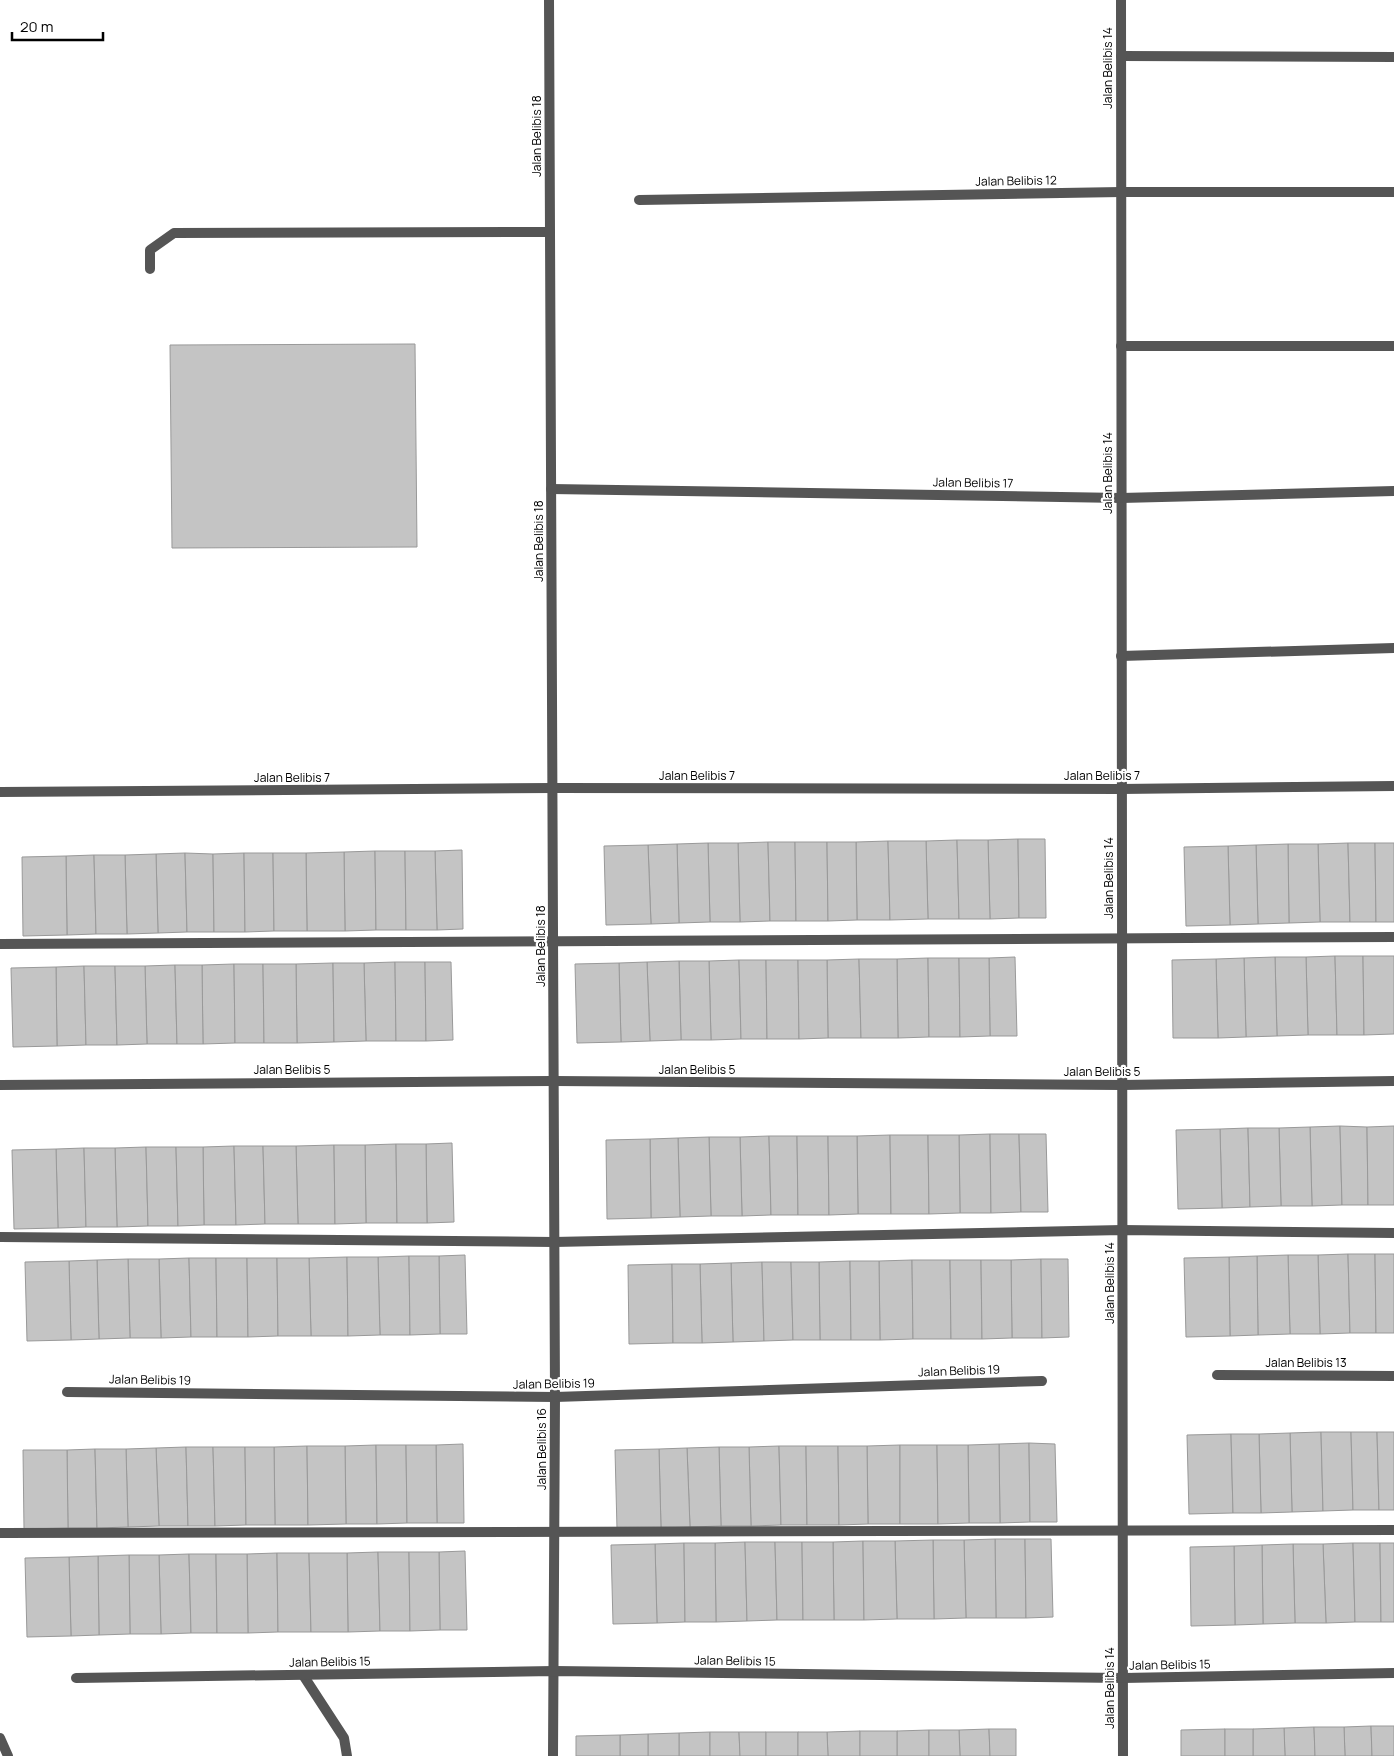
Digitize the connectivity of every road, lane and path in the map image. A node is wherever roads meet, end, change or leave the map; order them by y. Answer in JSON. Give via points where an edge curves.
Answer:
{"nodes":[{"id":1,"x":549,"y":0,"type":"edge"},
{"id":2,"x":1121,"y":0,"type":"edge"},
{"id":3,"x":1121,"y":56,"type":"junction"},
{"id":4,"x":1394,"y":57,"type":"edge"},
{"id":5,"x":1121,"y":192,"type":"junction"},
{"id":6,"x":1394,"y":192,"type":"edge"},
{"id":7,"x":639,"y":200,"type":"dead end"},
{"id":8,"x":550,"y":232,"type":"junction"},
{"id":9,"x":150,"y":269,"type":"dead end"},
{"id":10,"x":1121,"y":346,"type":"junction"},
{"id":11,"x":1394,"y":346,"type":"edge"},
{"id":12,"x":552,"y":489,"type":"junction"},
{"id":13,"x":1394,"y":491,"type":"edge"},
{"id":14,"x":1121,"y":498,"type":"junction"},
{"id":15,"x":1394,"y":648,"type":"edge"},
{"id":16,"x":1121,"y":656,"type":"junction"},
{"id":17,"x":1394,"y":786,"type":"edge"},
{"id":18,"x":553,"y":788,"type":"junction"},
{"id":19,"x":1121,"y":789,"type":"junction"},
{"id":20,"x":0,"y":792,"type":"edge"},
{"id":21,"x":1394,"y":937,"type":"edge"},
{"id":22,"x":1121,"y":939,"type":"junction"},
{"id":23,"x":553,"y":942,"type":"junction"},
{"id":24,"x":0,"y":944,"type":"edge"},
{"id":25,"x":554,"y":1081,"type":"junction"},
{"id":26,"x":1394,"y":1081,"type":"edge"},
{"id":27,"x":0,"y":1085,"type":"edge"},
{"id":28,"x":1122,"y":1085,"type":"junction"},
{"id":29,"x":1122,"y":1230,"type":"junction"},
{"id":30,"x":1394,"y":1234,"type":"edge"},
{"id":31,"x":0,"y":1237,"type":"edge"},
{"id":32,"x":554,"y":1242,"type":"junction"},
{"id":33,"x":1217,"y":1375,"type":"dead end"},
{"id":34,"x":1394,"y":1376,"type":"edge"},
{"id":35,"x":1042,"y":1381,"type":"dead end"},
{"id":36,"x":67,"y":1392,"type":"dead end"},
{"id":37,"x":555,"y":1397,"type":"junction"},
{"id":38,"x":1122,"y":1530,"type":"junction"},
{"id":39,"x":1394,"y":1530,"type":"edge"},
{"id":40,"x":554,"y":1532,"type":"junction"},
{"id":41,"x":0,"y":1533,"type":"edge"},
{"id":42,"x":554,"y":1671,"type":"junction"},
{"id":43,"x":1394,"y":1673,"type":"edge"},
{"id":44,"x":302,"y":1675,"type":"junction"},
{"id":45,"x":76,"y":1678,"type":"dead end"},
{"id":46,"x":1122,"y":1678,"type":"junction"},
{"id":47,"x":0,"y":1738,"type":"edge"},
{"id":48,"x":8,"y":1756,"type":"edge"},
{"id":49,"x":347,"y":1756,"type":"edge"},
{"id":50,"x":553,"y":1756,"type":"edge"},
{"id":51,"x":1123,"y":1756,"type":"edge"}],
"edges":[{"from":1,"to":8,"type":"street","name":"Jalan Belibis 18"},
{"from":2,"to":3,"type":"street","name":"Jalan Belibis 14"},
{"from":3,"to":4,"type":"street"},
{"from":3,"to":5,"type":"street","name":"Jalan Belibis 14"},
{"from":5,"to":6,"type":"street","name":"Jalan Belibis 12"},
{"from":5,"to":7,"type":"street","name":"Jalan Belibis 12"},
{"from":5,"to":10,"type":"street","name":"Jalan Belibis 14"},
{"from":8,"to":9,"type":"street","via":[[174,233],[150,250]]},
{"from":8,"to":12,"type":"street","name":"Jalan Belibis 18"},
{"from":10,"to":11,"type":"street"},
{"from":10,"to":14,"type":"street","name":"Jalan Belibis 14"},
{"from":12,"to":14,"type":"street","name":"Jalan Belibis 17"},
{"from":12,"to":18,"type":"street","name":"Jalan Belibis 18"},
{"from":13,"to":14,"type":"street","name":"Jalan Belibis 17"},
{"from":14,"to":16,"type":"street","name":"Jalan Belibis 14"},
{"from":15,"to":16,"type":"street"},
{"from":16,"to":19,"type":"street","name":"Jalan Belibis 14"},
{"from":17,"to":19,"type":"street","name":"Jalan Belibis 7"},
{"from":18,"to":19,"type":"street","name":"Jalan Belibis 7"},
{"from":18,"to":20,"type":"street","name":"Jalan Belibis 7"},
{"from":18,"to":23,"type":"street","name":"Jalan Belibis 18"},
{"from":19,"to":22,"type":"street","name":"Jalan Belibis 14"},
{"from":21,"to":22,"type":"street"},
{"from":22,"to":23,"type":"street"},
{"from":22,"to":28,"type":"street","name":"Jalan Belibis 14"},
{"from":23,"to":24,"type":"street"},
{"from":23,"to":25,"type":"street","name":"Jalan Belibis 18"},
{"from":25,"to":27,"type":"street","name":"Jalan Belibis 5"},
{"from":25,"to":28,"type":"street","name":"Jalan Belibis 5"},
{"from":25,"to":32,"type":"street","name":"Jalan Belibis 16"},
{"from":26,"to":28,"type":"street","name":"Jalan Belibis 5"},
{"from":28,"to":29,"type":"street","name":"Jalan Belibis 14"},
{"from":29,"to":30,"type":"street"},
{"from":29,"to":32,"type":"street"},
{"from":29,"to":38,"type":"street","name":"Jalan Belibis 14"},
{"from":31,"to":32,"type":"street"},
{"from":32,"to":37,"type":"street","name":"Jalan Belibis 16"},
{"from":33,"to":34,"type":"street","name":"Jalan Belibis 13"},
{"from":35,"to":37,"type":"street","name":"Jalan Belibis 19"},
{"from":36,"to":37,"type":"street","name":"Jalan Belibis 19"},
{"from":37,"to":40,"type":"street","name":"Jalan Belibis 16"},
{"from":38,"to":39,"type":"street"},
{"from":38,"to":40,"type":"street"},
{"from":38,"to":46,"type":"street","name":"Jalan Belibis 14"},
{"from":40,"to":41,"type":"street"},
{"from":40,"to":42,"type":"street","name":"Jalan Belibis 16"},
{"from":42,"to":44,"type":"street","name":"Jalan Belibis 15"},
{"from":42,"to":46,"type":"street","name":"Jalan Belibis 15"},
{"from":42,"to":50,"type":"street","name":"Jalan Belibis 16"},
{"from":43,"to":46,"type":"street","name":"Jalan Belibis 15"},
{"from":44,"to":45,"type":"street","name":"Jalan Belibis 15"},
{"from":44,"to":49,"type":"street","via":[[344,1738]]},
{"from":46,"to":51,"type":"street","name":"Jalan Belibis 14"},
{"from":47,"to":48,"type":"street"}]}
